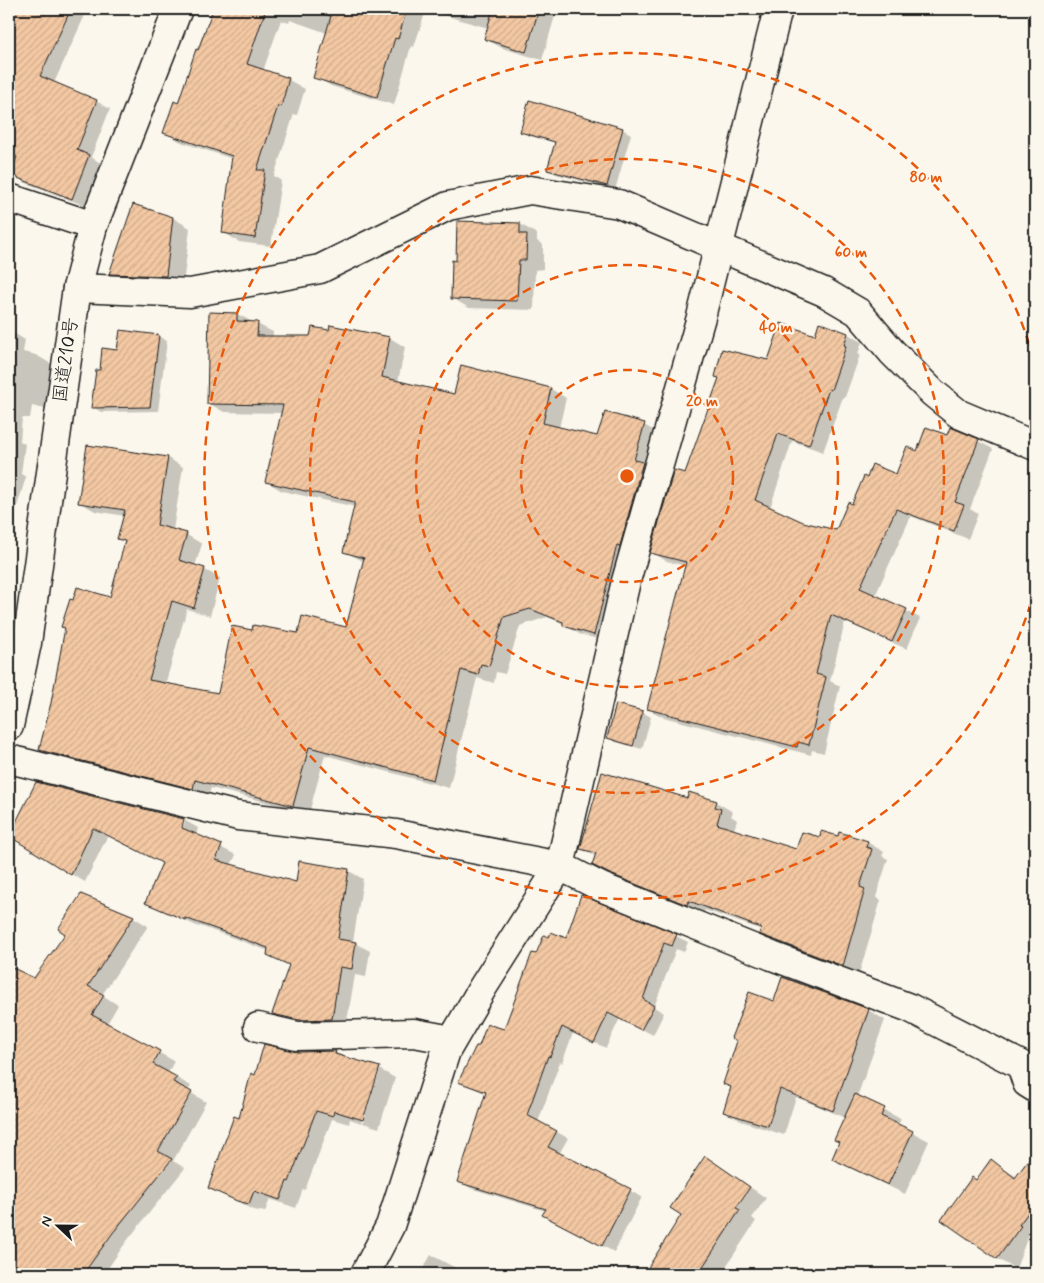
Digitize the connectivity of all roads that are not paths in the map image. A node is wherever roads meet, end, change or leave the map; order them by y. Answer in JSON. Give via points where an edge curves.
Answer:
{"nodes":[{"id":1,"x":178,"y":9,"type":"edge"},
{"id":2,"x":778,"y":9,"type":"edge"},
{"id":3,"x":9,"y":198,"type":"edge"},
{"id":4,"x":94,"y":226,"type":"junction"},
{"id":5,"x":717,"y":246,"type":"junction"},
{"id":6,"x":77,"y":288,"type":"junction"},
{"id":7,"x":1035,"y":446,"type":"edge"},
{"id":8,"x":9,"y":726,"type":"edge"},
{"id":9,"x":9,"y":759,"type":"edge"},
{"id":10,"x":560,"y":866,"type":"junction"},
{"id":11,"x":258,"y":1027,"type":"dead end"},
{"id":12,"x":452,"y":1040,"type":"junction"},
{"id":13,"x":1035,"y":1088,"type":"edge"},
{"id":14,"x":365,"y":1274,"type":"edge"}],
"edges":[{"from":1,"to":4,"type":"main road","name":"国道210号"},
{"from":2,"to":5,"type":"main road"},
{"from":3,"to":4,"type":"main road"},
{"from":4,"to":6,"type":"main road","name":"国道210号"},
{"from":5,"to":6,"type":"main road","via":[[619,204],[530,190],[448,206],[320,269],[190,293]]},
{"from":5,"to":7,"type":"main road","via":[[824,292],[858,312],[892,352],[960,414]]},
{"from":5,"to":10,"type":"main road","via":[[701,317],[626,581]]},
{"from":6,"to":8,"type":"main road","name":"国道210号","via":[[27,643]]},
{"from":9,"to":10,"type":"main road","via":[[238,816],[396,834]]},
{"from":10,"to":12,"type":"main road"},
{"from":10,"to":13,"type":"main road","via":[[600,887],[910,1008],[1021,1065],[1027,1084]]},
{"from":11,"to":12,"type":"main road","via":[[297,1036],[414,1033]]},
{"from":12,"to":14,"type":"main road","via":[[390,1226]]}]}
